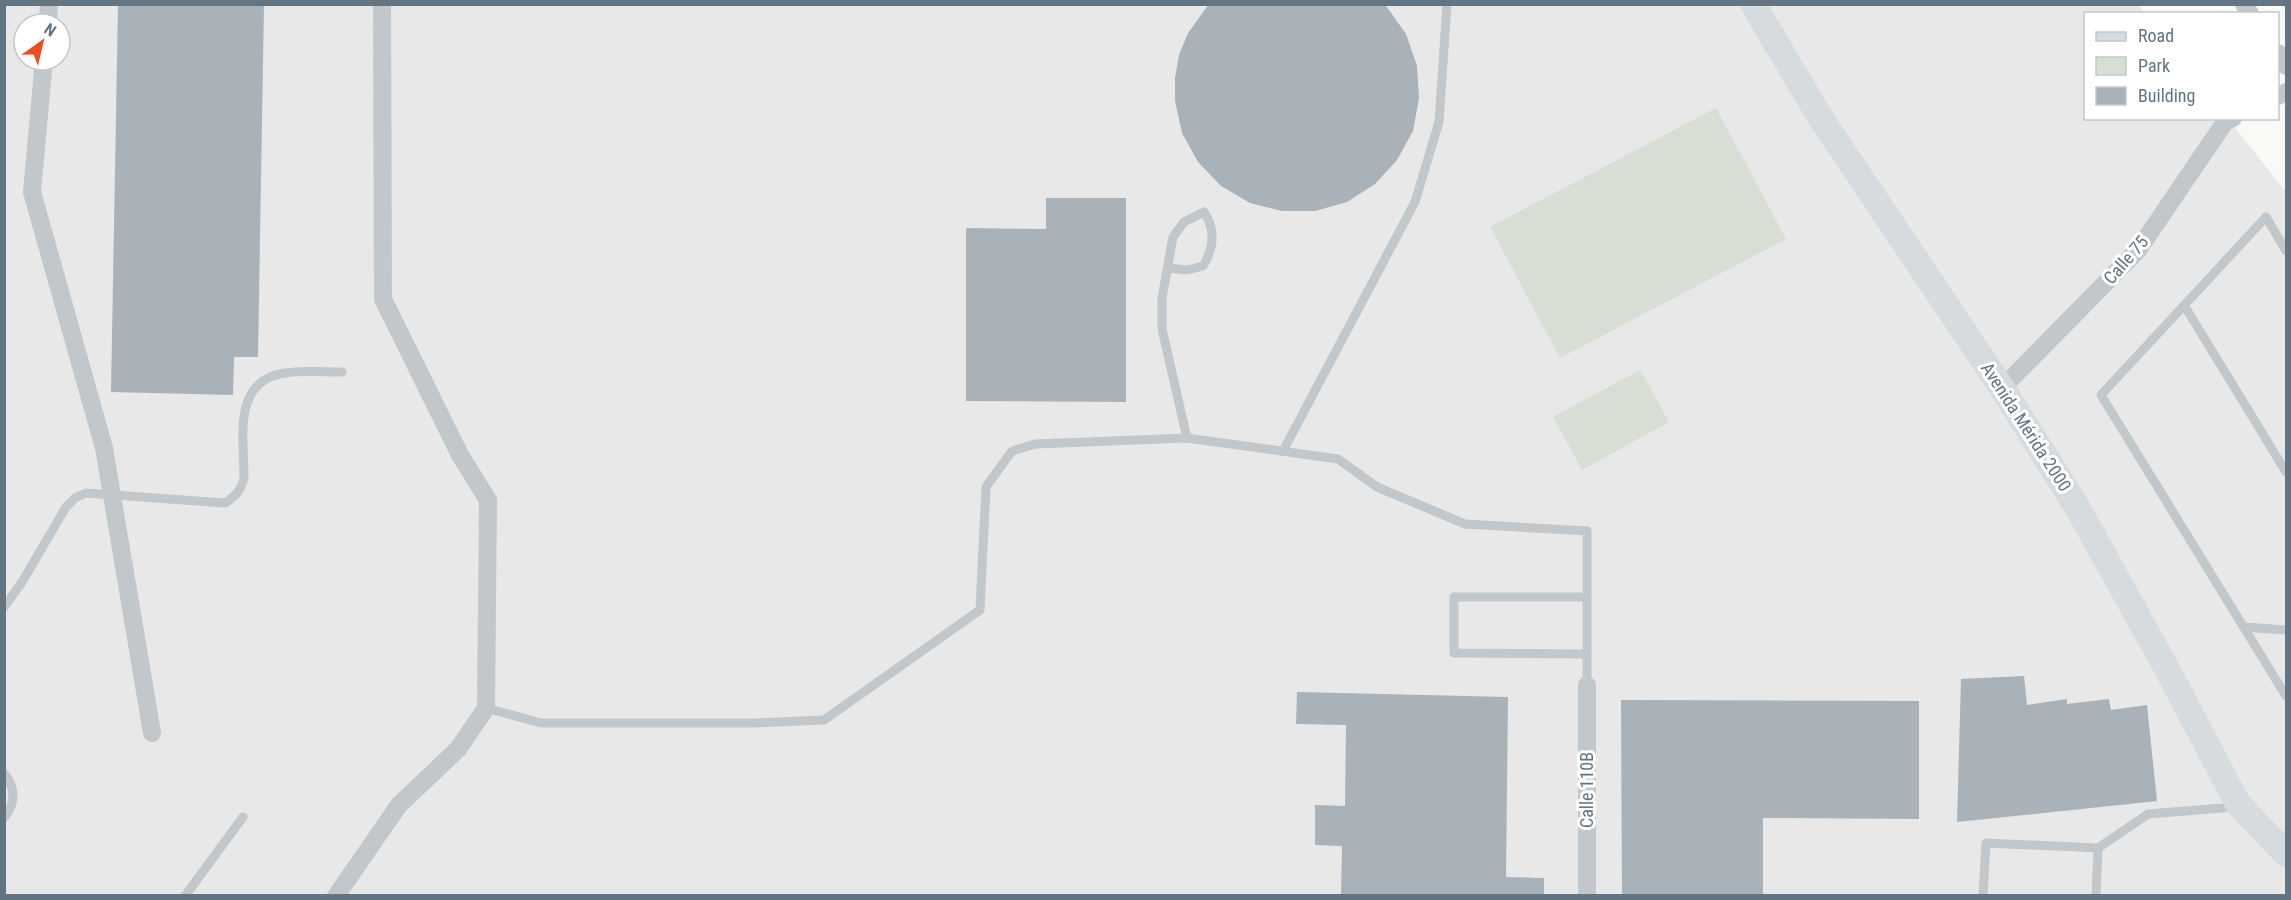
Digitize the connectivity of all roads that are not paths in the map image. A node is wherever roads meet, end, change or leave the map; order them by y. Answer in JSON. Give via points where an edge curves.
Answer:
{"nodes":[{"id":1,"x":382,"y":4,"type":"edge"},
{"id":2,"x":1447,"y":4,"type":"edge"},
{"id":3,"x":1753,"y":4,"type":"edge"},
{"id":4,"x":43,"y":72,"type":"edge"},
{"id":5,"x":2229,"y":120,"type":"edge"},
{"id":6,"x":2286,"y":251,"type":"edge"},
{"id":7,"x":1168,"y":268,"type":"junction"},
{"id":8,"x":2184,"y":305,"type":"junction"},
{"id":9,"x":342,"y":372,"type":"dead end"},
{"id":10,"x":2002,"y":388,"type":"junction"},
{"id":11,"x":1187,"y":438,"type":"junction"},
{"id":12,"x":1283,"y":451,"type":"junction"},
{"id":13,"x":2286,"y":472,"type":"edge"},
{"id":14,"x":111,"y":496,"type":"junction"},
{"id":15,"x":1587,"y":597,"type":"junction"},
{"id":16,"x":4,"y":608,"type":"edge"},
{"id":17,"x":2244,"y":627,"type":"junction"},
{"id":18,"x":2286,"y":630,"type":"edge"},
{"id":19,"x":1587,"y":654,"type":"junction"},
{"id":20,"x":1587,"y":685,"type":"joint"},
{"id":21,"x":2286,"y":696,"type":"edge"},
{"id":22,"x":486,"y":708,"type":"junction"},
{"id":23,"x":152,"y":733,"type":"dead end"},
{"id":24,"x":4,"y":774,"type":"edge"},
{"id":25,"x":2241,"y":807,"type":"junction"},
{"id":26,"x":243,"y":817,"type":"dead end"},
{"id":27,"x":4,"y":818,"type":"edge"},
{"id":28,"x":2098,"y":848,"type":"junction"},
{"id":29,"x":2286,"y":854,"type":"edge"},
{"id":30,"x":185,"y":896,"type":"edge"},
{"id":31,"x":336,"y":896,"type":"edge"},
{"id":32,"x":1587,"y":896,"type":"edge"},
{"id":33,"x":1983,"y":896,"type":"edge"},
{"id":34,"x":2096,"y":896,"type":"edge"}],
"edges":[{"from":1,"to":22,"type":"street","via":[[383,299],[460,455],[488,500]]},
{"from":2,"to":12,"type":"lane","via":[[1439,122],[1415,202]]},
{"from":3,"to":10,"type":"main road","name":"Avenida Mérida 2000","via":[[1820,117]]},
{"from":4,"to":14,"type":"street","via":[[33,192],[104,448]]},
{"from":5,"to":10,"type":"street","name":"Calle 75","via":[[2138,250]]},
{"from":6,"to":8,"type":"lane","via":[[2266,217]]},
{"from":7,"to":7,"type":"lane","via":[[1173,237],[1184,222],[1204,212],[1211,223],[1212,240],[1210,255],[1203,266],[1187,270]]},
{"from":7,"to":11,"type":"lane","via":[[1162,298],[1162,329]]},
{"from":8,"to":13,"type":"lane"},
{"from":8,"to":17,"type":"lane","via":[[2102,395]]},
{"from":9,"to":14,"type":"lane","via":[[286,372],[269,376],[249,394],[244,408],[244,478],[235,497],[225,504]]},
{"from":10,"to":25,"type":"main road","name":"Avenida Mérida 2000","via":[[2077,507]]},
{"from":11,"to":12,"type":"lane"},
{"from":11,"to":22,"type":"lane","via":[[1035,444],[1012,452],[986,487],[980,610],[824,720],[541,723]]},
{"from":12,"to":15,"type":"lane","via":[[1338,459],[1377,487],[1465,524],[1587,531]]},
{"from":14,"to":16,"type":"lane","via":[[86,493],[66,507]]},
{"from":14,"to":23,"type":"street"},
{"from":15,"to":19,"type":"lane"},
{"from":15,"to":19,"type":"lane","via":[[1454,597],[1454,653]]},
{"from":17,"to":18,"type":"lane"},
{"from":17,"to":21,"type":"lane"},
{"from":19,"to":20,"type":"lane"},
{"from":20,"to":32,"type":"street","name":"Calle 110B"},
{"from":22,"to":31,"type":"street","via":[[458,749],[399,805]]},
{"from":24,"to":27,"type":"lane","via":[[14,795],[12,809]]},
{"from":25,"to":28,"type":"lane","via":[[2148,814]]},
{"from":25,"to":29,"type":"main road","name":"Avenida Mérida 2000"},
{"from":26,"to":30,"type":"lane"},
{"from":28,"to":33,"type":"lane","via":[[1986,843]]},
{"from":28,"to":34,"type":"lane"}]}
